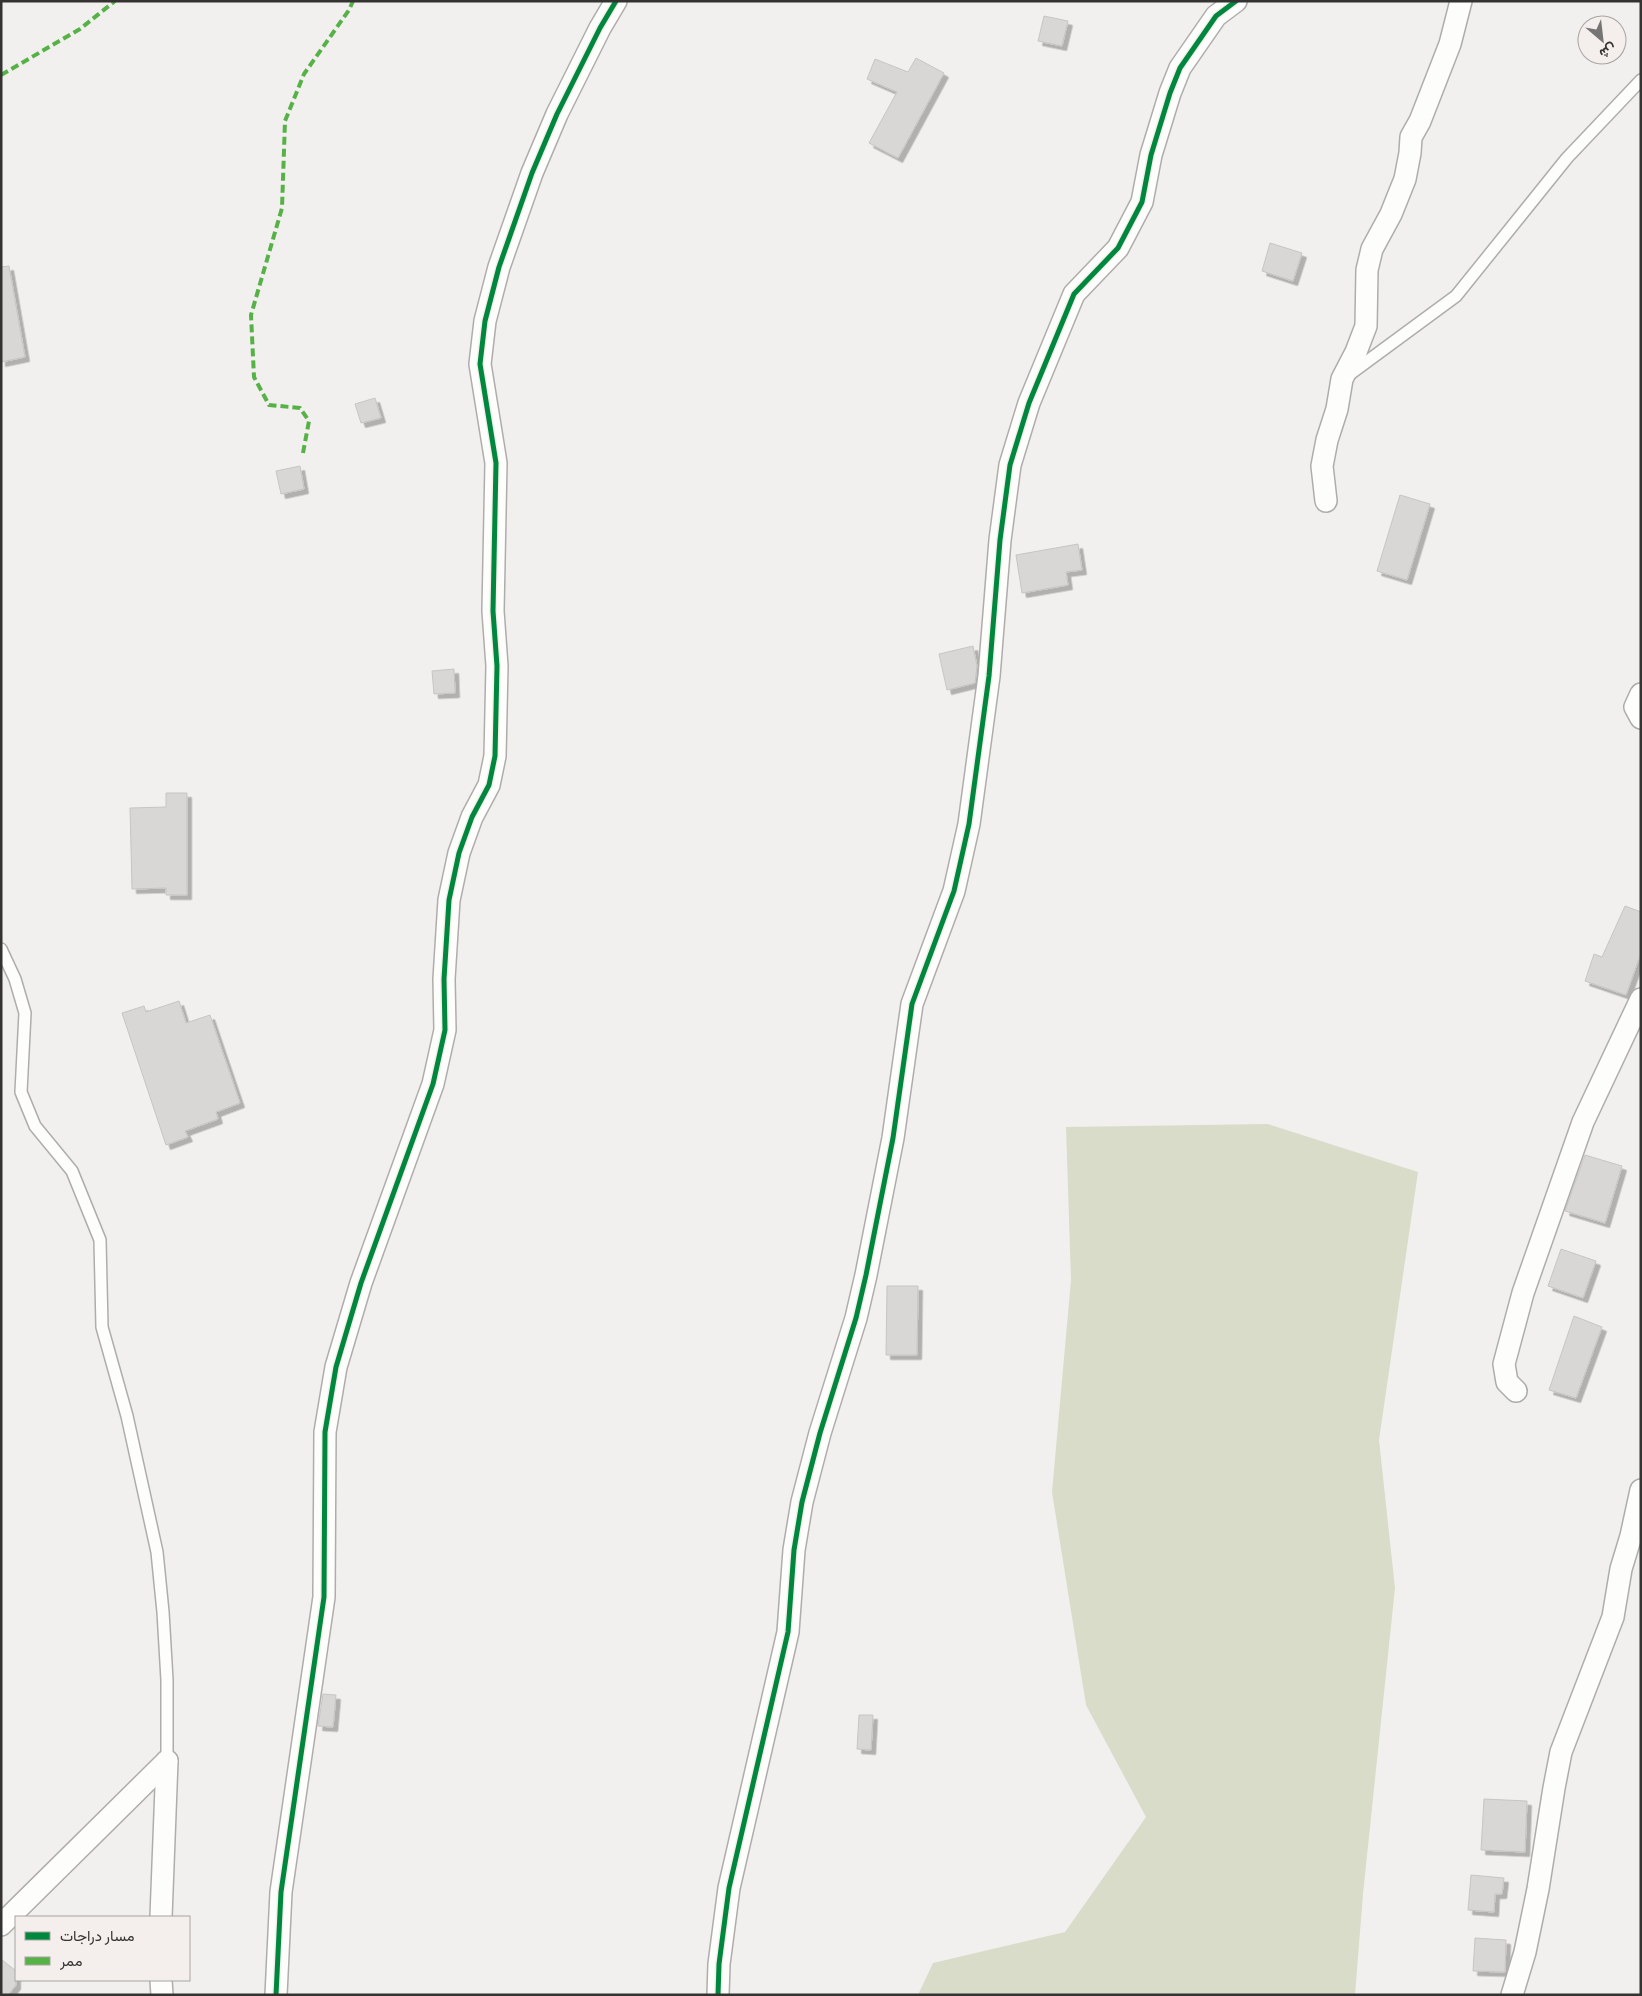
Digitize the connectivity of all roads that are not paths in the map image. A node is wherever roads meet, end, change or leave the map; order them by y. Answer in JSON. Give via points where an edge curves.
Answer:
{"nodes":[{"id":1,"x":616,"y":1,"type":"edge"},
{"id":2,"x":1236,"y":1,"type":"edge"},
{"id":3,"x":1461,"y":1,"type":"edge"},
{"id":4,"x":1641,"y":80,"type":"edge"},
{"id":5,"x":1342,"y":379,"type":"junction"},
{"id":6,"x":1326,"y":501,"type":"dead end"},
{"id":7,"x":1641,"y":694,"type":"edge"},
{"id":8,"x":1641,"y":718,"type":"edge"},
{"id":9,"x":1,"y":949,"type":"edge"},
{"id":10,"x":1641,"y":999,"type":"edge"},
{"id":11,"x":1516,"y":1391,"type":"dead end"},
{"id":12,"x":1641,"y":1490,"type":"edge"},
{"id":13,"x":167,"y":1761,"type":"junction"},
{"id":14,"x":161,"y":1916,"type":"edge"},
{"id":15,"x":1,"y":1925,"type":"edge"},
{"id":16,"x":161,"y":1981,"type":"edge"},
{"id":17,"x":162,"y":1995,"type":"edge"},
{"id":18,"x":276,"y":1995,"type":"edge"},
{"id":19,"x":718,"y":1995,"type":"edge"},
{"id":20,"x":1512,"y":1995,"type":"edge"}],
"edges":[{"from":1,"to":18,"type":"street","via":[[557,114],[532,173],[499,267],[486,321],[480,364],[496,462],[495,756],[489,785],[472,817],[459,853],[450,900],[444,1030],[433,1084],[361,1283],[336,1367],[325,1432],[324,1597],[280,1892]]},
{"from":2,"to":19,"type":"street","via":[[1216,16],[1180,68],[1150,155],[1142,202],[1118,248],[1074,294],[1029,403],[1010,466],[1000,540],[989,676],[969,824],[954,891],[912,1004],[893,1138],[864,1284],[802,1502],[794,1550],[788,1632],[729,1888]]},
{"from":3,"to":5,"type":"street","via":[[1450,44],[1411,137],[1405,179],[1372,249],[1367,270],[1366,326]]},
{"from":4,"to":5,"type":"lane","via":[[1567,158],[1456,296]]},
{"from":5,"to":6,"type":"street","via":[[1322,466]]},
{"from":7,"to":8,"type":"street","via":[[1635,707]]},
{"from":9,"to":13,"type":"lane","via":[[15,979],[25,1014],[21,1092],[35,1126],[72,1171],[100,1240],[102,1328],[127,1416],[157,1552],[167,1680]]},
{"from":10,"to":11,"type":"street","via":[[1583,1122],[1523,1293],[1504,1364],[1507,1382]]},
{"from":12,"to":20,"type":"street","via":[[1621,1569],[1613,1617],[1561,1752],[1538,1889]]},
{"from":13,"to":14,"type":"street"},
{"from":13,"to":15,"type":"street"},
{"from":16,"to":17,"type":"street"}]}
